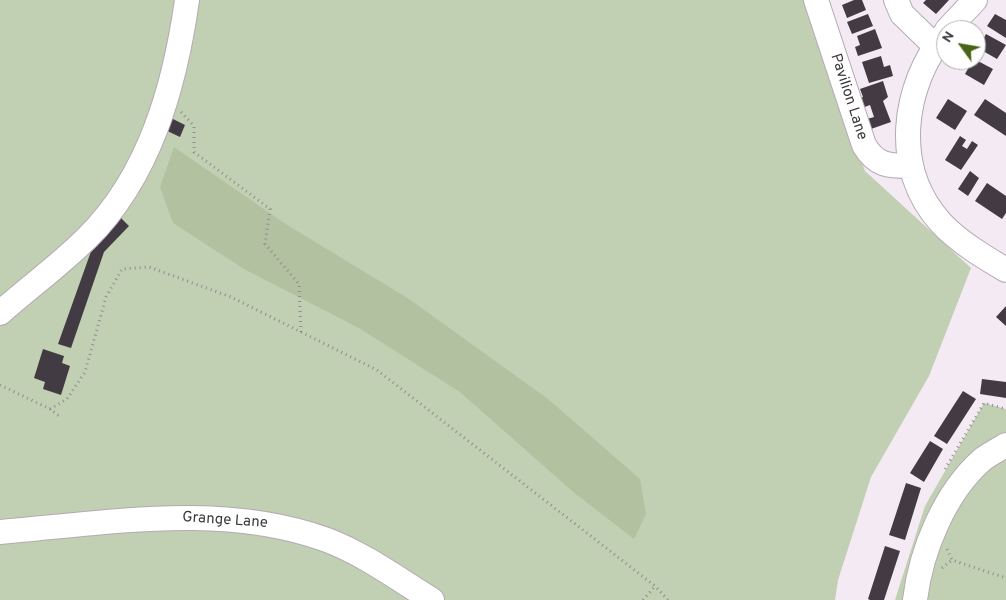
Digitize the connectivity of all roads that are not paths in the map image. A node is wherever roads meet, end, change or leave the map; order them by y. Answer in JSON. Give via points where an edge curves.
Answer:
{"nodes":[{"id":1,"x":187,"y":0,"type":"edge"},
{"id":2,"x":816,"y":0,"type":"edge"},
{"id":3,"x":896,"y":0,"type":"edge"},
{"id":4,"x":975,"y":0,"type":"edge"},
{"id":5,"x":957,"y":20,"type":"edge"},
{"id":6,"x":936,"y":32,"type":"edge"},
{"id":7,"x":936,"y":46,"type":"edge"},
{"id":8,"x":911,"y":166,"type":"junction"},
{"id":9,"x":1006,"y":270,"type":"edge"},
{"id":10,"x":0,"y":313,"type":"edge"},
{"id":11,"x":1006,"y":445,"type":"edge"},
{"id":12,"x":0,"y":532,"type":"edge"},
{"id":13,"x":432,"y":600,"type":"edge"},
{"id":14,"x":915,"y":600,"type":"edge"}],
"edges":[{"from":1,"to":10,"type":"street","via":[[166,98],[152,141],[129,186],[87,238]]},
{"from":2,"to":8,"type":"street","name":"Pavilion Lane","via":[[869,155],[888,166]]},
{"from":3,"to":6,"type":"street","via":[[902,14]]},
{"from":4,"to":5,"type":"street"},
{"from":7,"to":8,"type":"street","via":[[924,64],[907,119]]},
{"from":8,"to":9,"type":"street","via":[[927,204],[942,224]]},
{"from":11,"to":14,"type":"street","via":[[970,472],[946,508],[926,552]]},
{"from":12,"to":13,"type":"street","name":"Grange Lane","via":[[163,518],[222,518],[278,525],[328,540]]}]}
